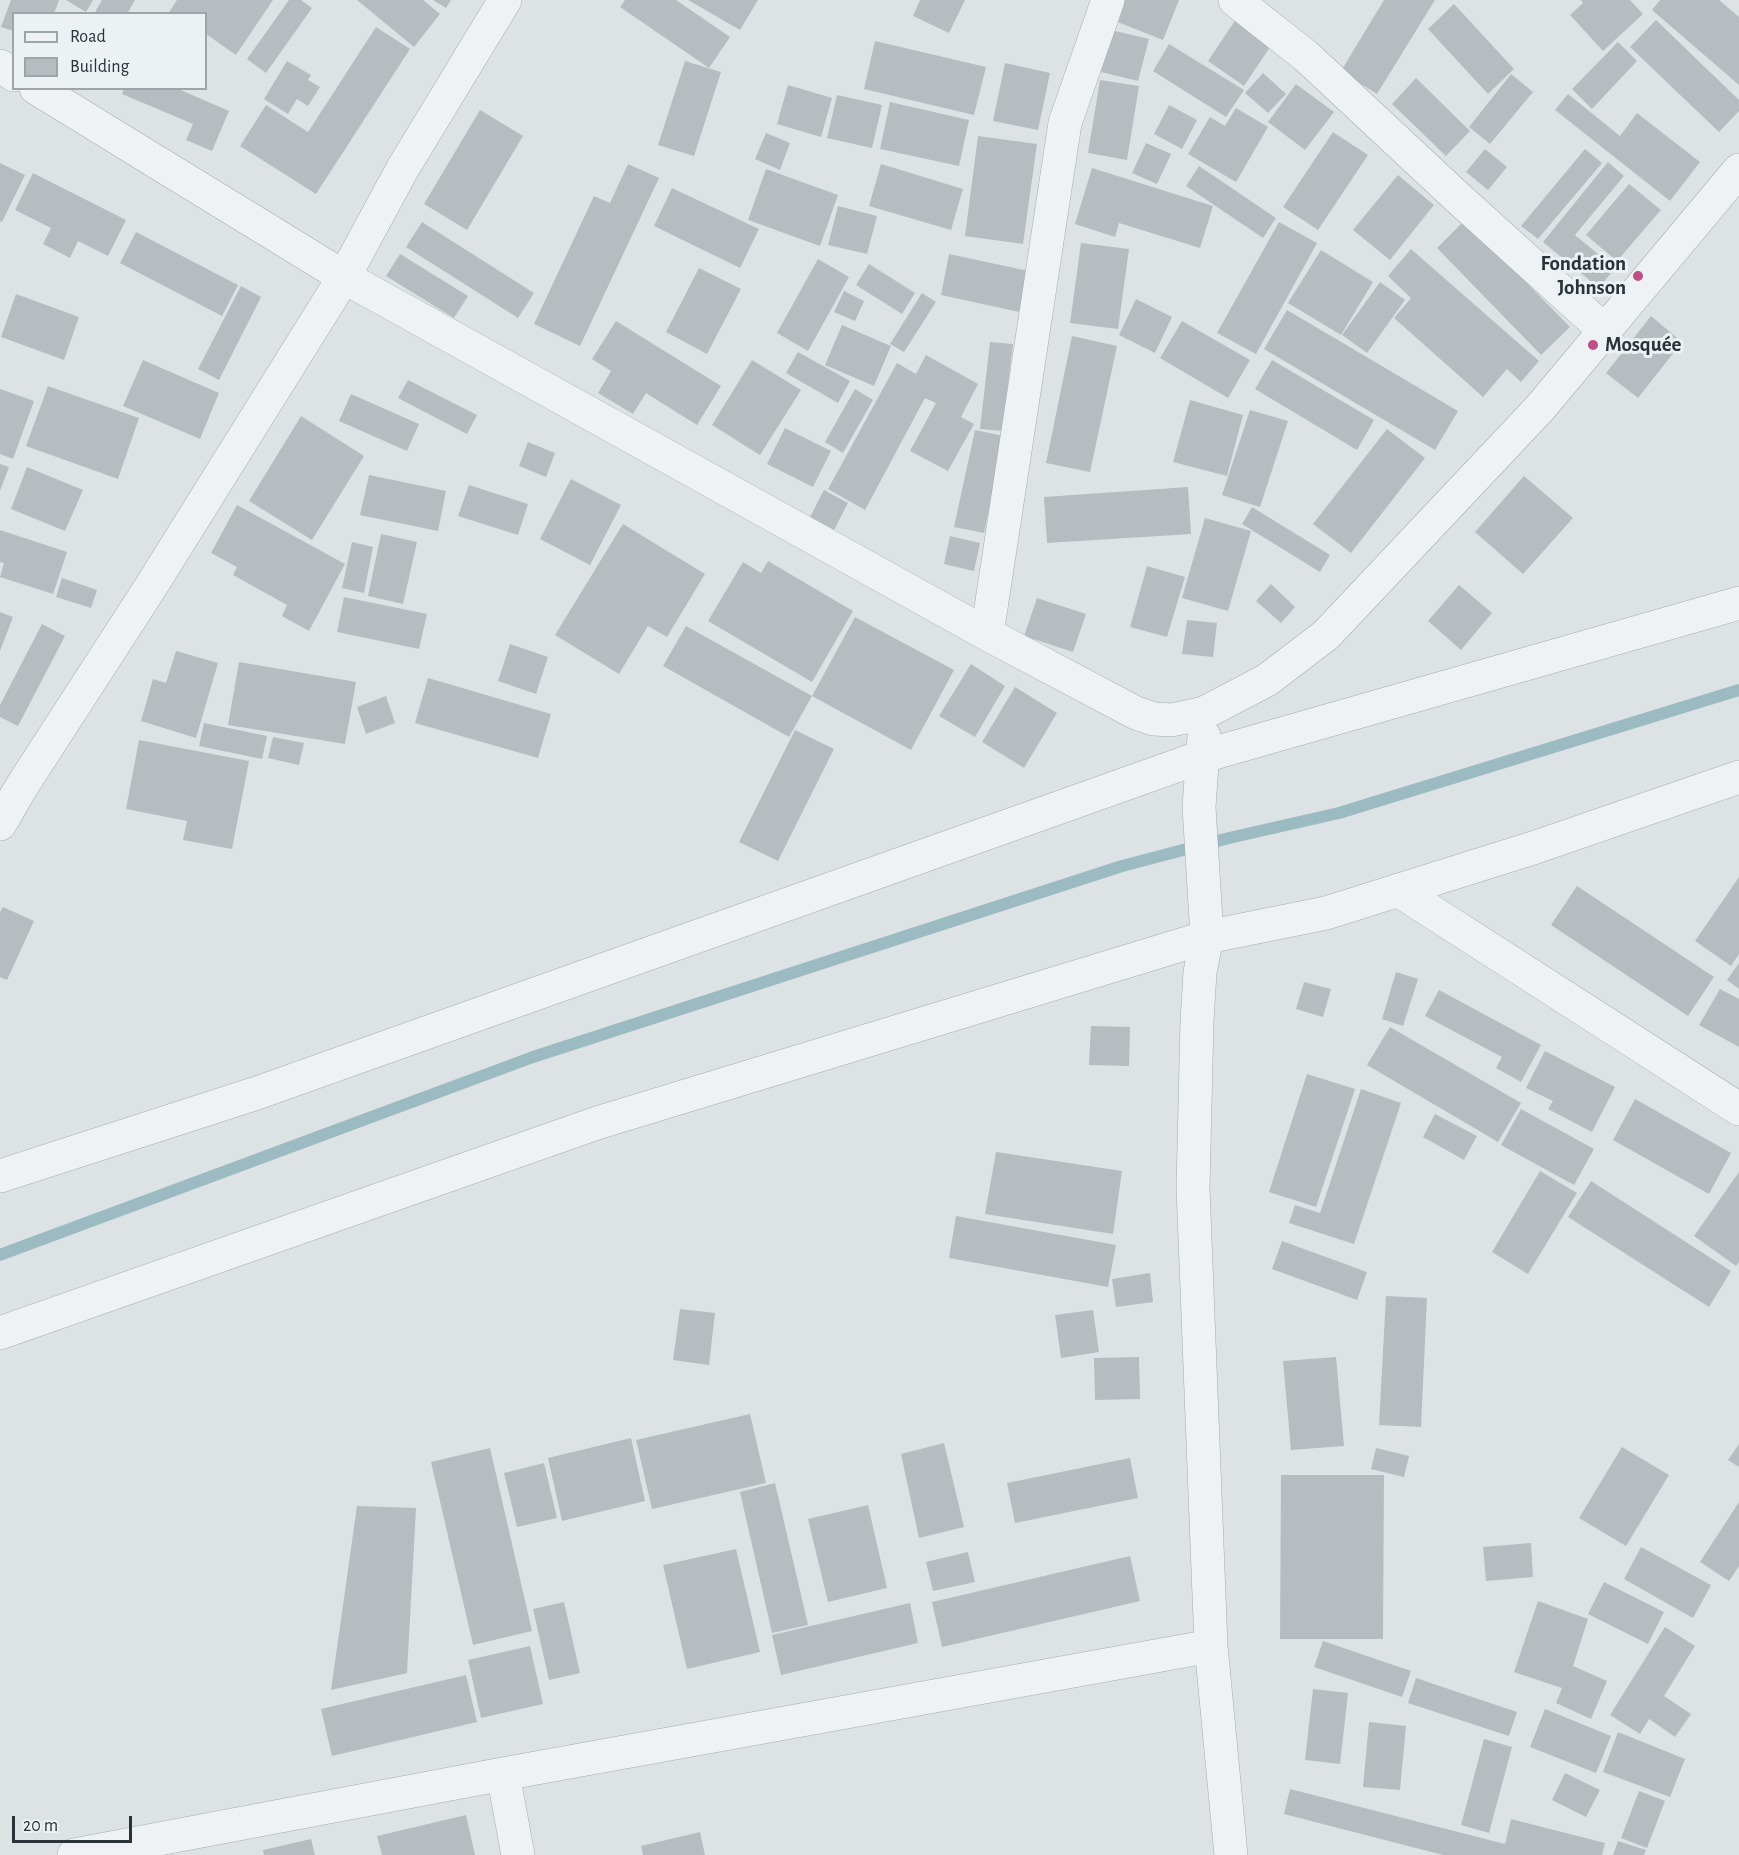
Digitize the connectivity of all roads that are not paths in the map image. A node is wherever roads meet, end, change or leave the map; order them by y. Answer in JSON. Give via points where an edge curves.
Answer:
{"nodes":[{"id":1,"x":505,"y":0,"type":"edge"},
{"id":2,"x":1108,"y":0,"type":"edge"},
{"id":3,"x":1236,"y":0,"type":"edge"},
{"id":4,"x":39,"y":90,"type":"edge"},
{"id":5,"x":1739,"y":170,"type":"edge"},
{"id":6,"x":344,"y":278,"type":"junction"},
{"id":7,"x":1604,"y":330,"type":"junction"},
{"id":8,"x":1739,"y":603,"type":"edge"},
{"id":9,"x":987,"y":634,"type":"junction"},
{"id":10,"x":1204,"y":713,"type":"junction"},
{"id":11,"x":1203,"y":756,"type":"junction"},
{"id":12,"x":1739,"y":777,"type":"edge"},
{"id":13,"x":0,"y":824,"type":"edge"},
{"id":14,"x":1398,"y":890,"type":"junction"},
{"id":15,"x":1207,"y":937,"type":"junction"},
{"id":16,"x":1739,"y":1109,"type":"edge"},
{"id":17,"x":0,"y":1176,"type":"edge"},
{"id":18,"x":0,"y":1333,"type":"edge"},
{"id":19,"x":1211,"y":1646,"type":"junction"},
{"id":20,"x":502,"y":1774,"type":"junction"},
{"id":21,"x":139,"y":1849,"type":"edge"},
{"id":22,"x":1233,"y":1854,"type":"edge"},
{"id":23,"x":74,"y":1855,"type":"edge"},
{"id":24,"x":518,"y":1855,"type":"edge"}],
"edges":[{"from":1,"to":6,"type":"street","via":[[403,168]]},
{"from":2,"to":9,"type":"street","via":[[1065,123]]},
{"from":3,"to":7,"type":"street","via":[[1306,56]]},
{"from":4,"to":6,"type":"street"},
{"from":5,"to":7,"type":"street"},
{"from":6,"to":9,"type":"street"},
{"from":6,"to":13,"type":"street"},
{"from":7,"to":10,"type":"street","via":[[1540,408],[1326,635],[1267,680]]},
{"from":8,"to":11,"type":"street"},
{"from":9,"to":10,"type":"street","via":[[1137,713],[1172,720]]},
{"from":10,"to":11,"type":"street"},
{"from":11,"to":15,"type":"street","via":[[1199,807]]},
{"from":11,"to":17,"type":"street","via":[[268,1089]]},
{"from":12,"to":14,"type":"street"},
{"from":14,"to":15,"type":"street","via":[[1326,913]]},
{"from":14,"to":16,"type":"street"},
{"from":15,"to":18,"type":"street","via":[[597,1123]]},
{"from":15,"to":19,"type":"street","via":[[1197,1021],[1193,1188]]},
{"from":19,"to":20,"type":"street"},
{"from":19,"to":22,"type":"street"},
{"from":20,"to":21,"type":"street"},
{"from":20,"to":24,"type":"street"},
{"from":21,"to":23,"type":"street"}]}
